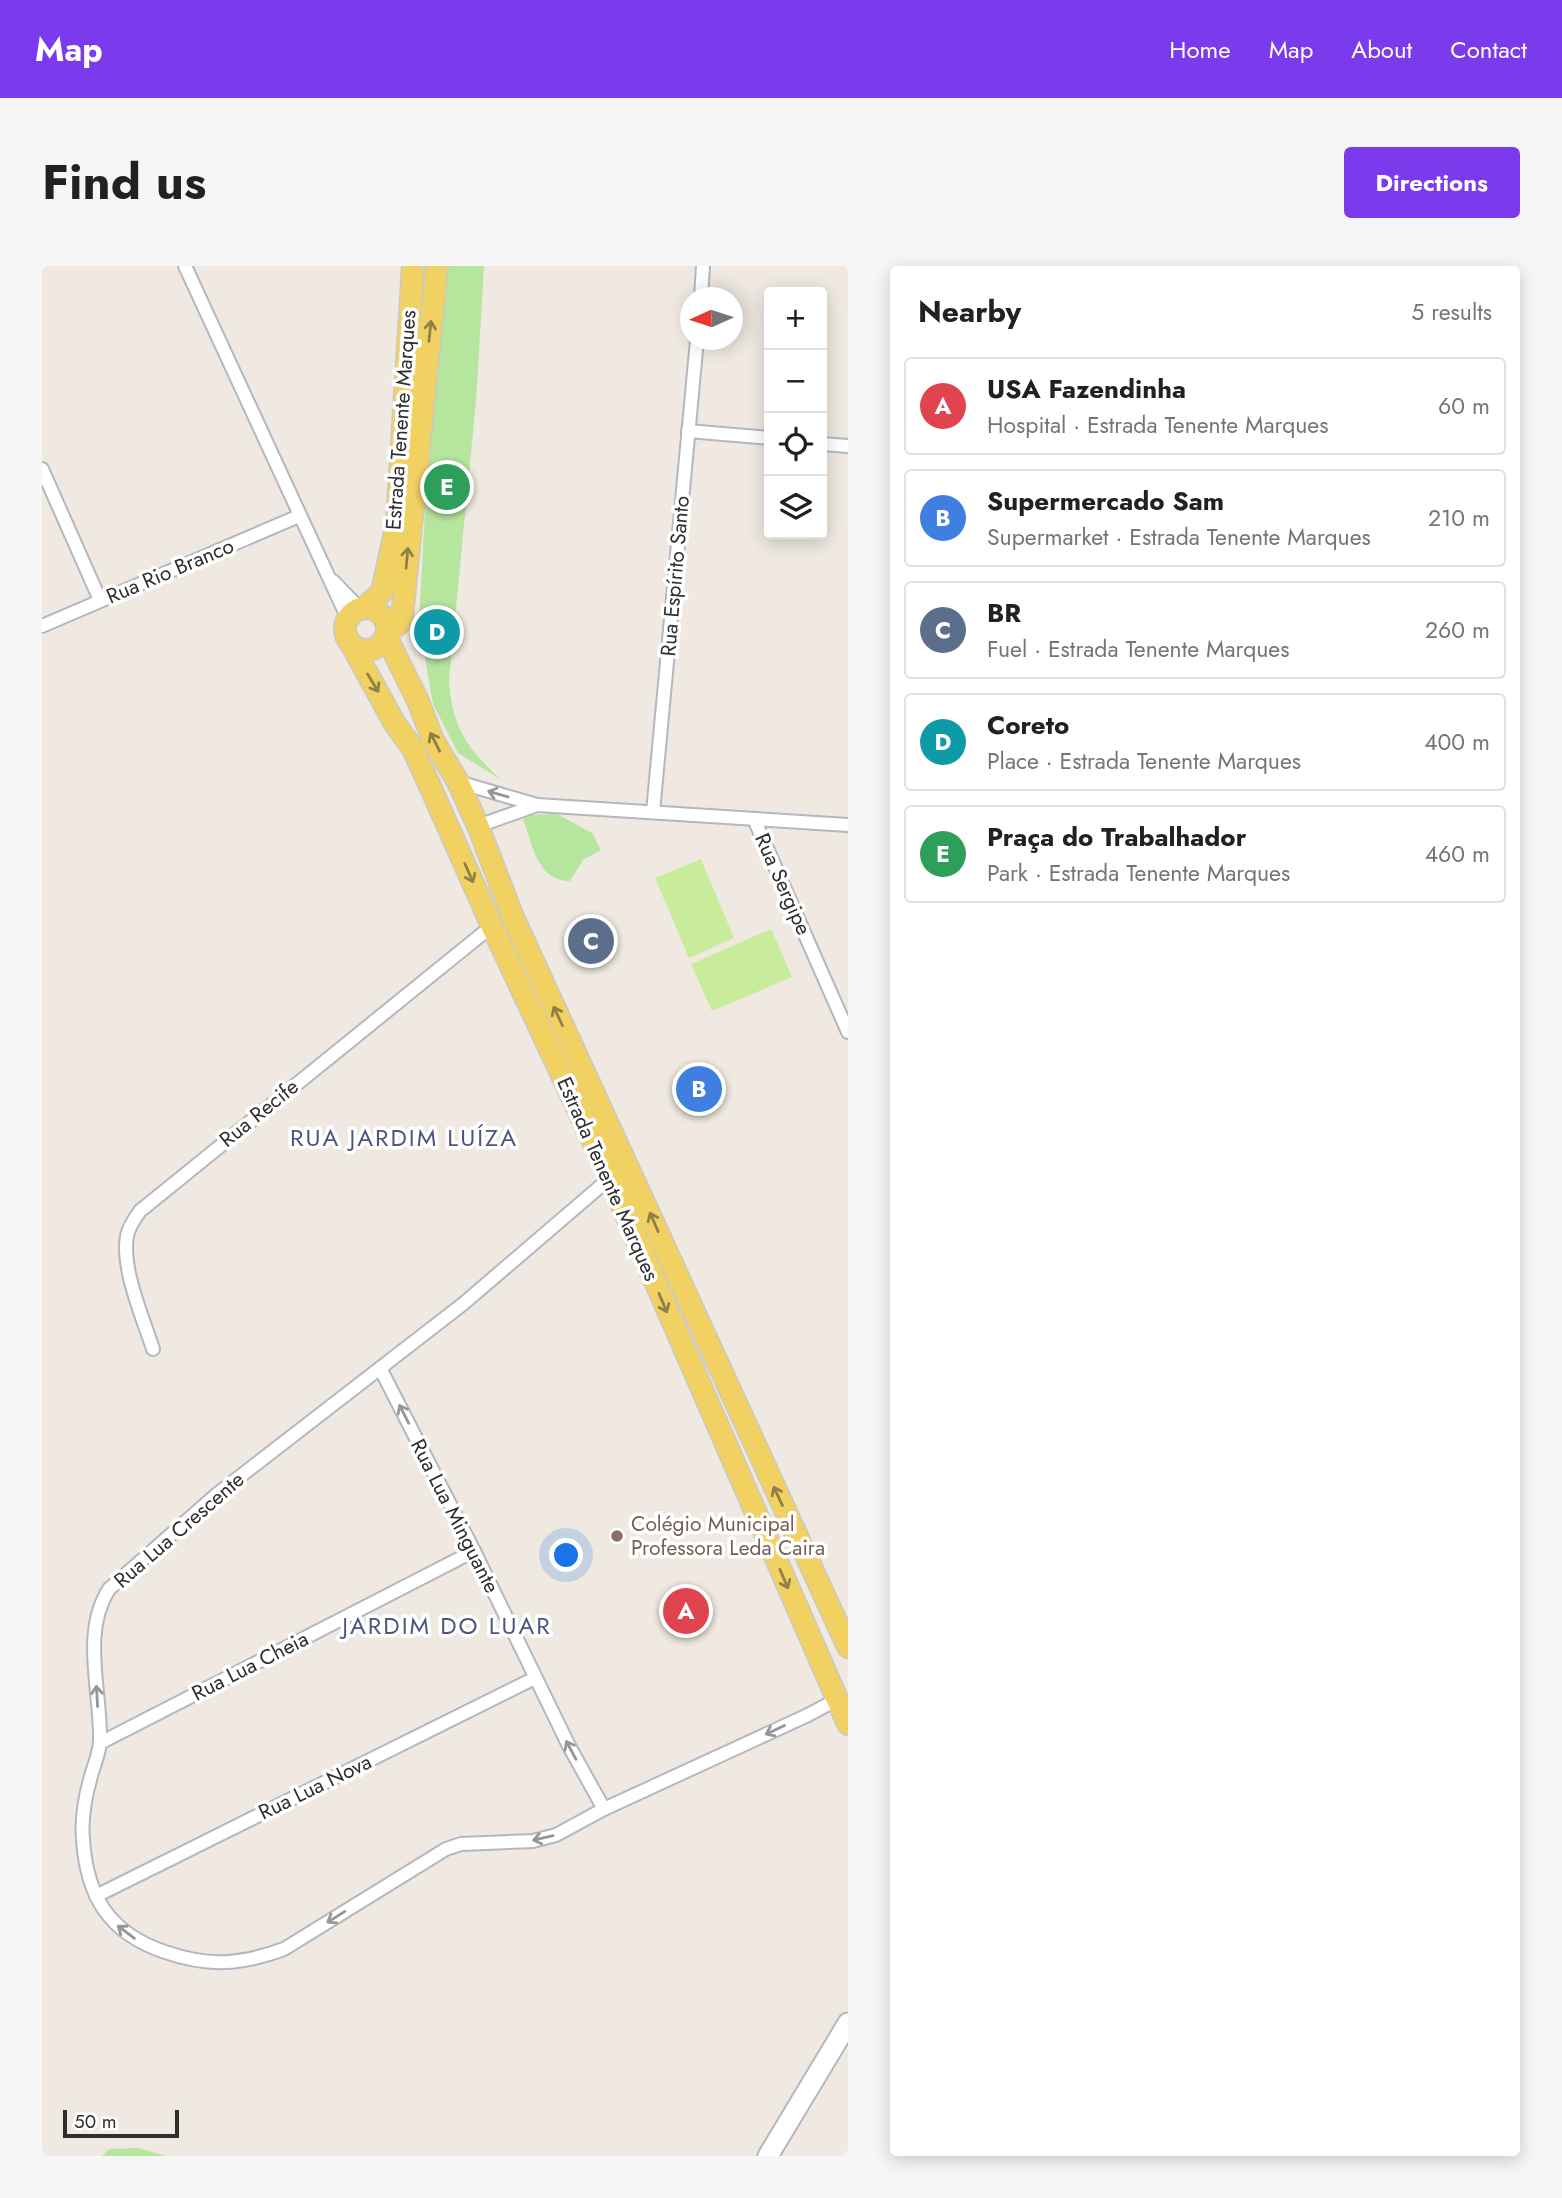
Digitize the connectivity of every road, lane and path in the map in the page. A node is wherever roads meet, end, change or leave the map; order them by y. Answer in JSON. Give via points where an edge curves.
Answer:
{"nodes":[{"id":1,"x":185,"y":266,"type":"edge"},
{"id":2,"x":413,"y":266,"type":"edge"},
{"id":3,"x":437,"y":266,"type":"edge"},
{"id":4,"x":704,"y":266,"type":"edge"},
{"id":5,"x":702,"y":287,"type":"edge"},
{"id":6,"x":696,"y":350,"type":"edge"},
{"id":7,"x":688,"y":430,"type":"junction"},
{"id":8,"x":764,"y":438,"type":"edge"},
{"id":9,"x":827,"y":444,"type":"edge"},
{"id":10,"x":848,"y":446,"type":"edge"},
{"id":11,"x":42,"y":470,"type":"edge"},
{"id":12,"x":299,"y":516,"type":"junction"},
{"id":13,"x":100,"y":600,"type":"junction"},
{"id":14,"x":357,"y":612,"type":"junction"},
{"id":15,"x":42,"y":626,"type":"edge"},
{"id":16,"x":386,"y":634,"type":"junction"},
{"id":17,"x":350,"y":642,"type":"junction"},
{"id":18,"x":458,"y":782,"type":"junction"},
{"id":19,"x":429,"y":783,"type":"junction"},
{"id":20,"x":537,"y":805,"type":"junction"},
{"id":21,"x":653,"y":813,"type":"junction"},
{"id":22,"x":754,"y":819,"type":"junction"},
{"id":23,"x":848,"y":825,"type":"edge"},
{"id":24,"x":478,"y":826,"type":"junction"},
{"id":25,"x":492,"y":926,"type":"junction"},
{"id":26,"x":848,"y":1032,"type":"edge"},
{"id":27,"x":610,"y":1178,"type":"junction"},
{"id":28,"x":153,"y":1349,"type":"dead end"},
{"id":29,"x":380,"y":1368,"type":"junction"},
{"id":30,"x":474,"y":1551,"type":"junction"},
{"id":31,"x":848,"y":1647,"type":"edge"},
{"id":32,"x":535,"y":1678,"type":"junction"},
{"id":33,"x":836,"y":1700,"type":"junction"},
{"id":34,"x":848,"y":1724,"type":"edge"},
{"id":35,"x":100,"y":1743,"type":"junction"},
{"id":36,"x":604,"y":1809,"type":"junction"},
{"id":37,"x":96,"y":1896,"type":"junction"},
{"id":38,"x":848,"y":2023,"type":"edge"},
{"id":39,"x":768,"y":2156,"type":"edge"}],
"edges":[{"from":1,"to":12,"type":"street"},
{"from":2,"to":14,"type":"main road","name":"Estrada Tenente Marques","via":[[397,523],[382,592]]},
{"from":16,"to":3,"type":"main road","name":"Estrada Tenente Marques","one_way":true,"via":[[402,617]]},
{"from":4,"to":5,"type":"street"},
{"from":6,"to":7,"type":"street","name":"Rua Espírito Santo"},
{"from":7,"to":8,"type":"street"},
{"from":7,"to":21,"type":"street","name":"Rua Espírito Santo"},
{"from":9,"to":10,"type":"street"},
{"from":11,"to":13,"type":"street"},
{"from":12,"to":13,"type":"street","name":"Rua Rio Branco"},
{"from":12,"to":14,"type":"street","via":[[325,574]]},
{"from":13,"to":15,"type":"street","name":"Rua Rio Branco"},
{"from":14,"to":16,"type":"main road","via":[[378,611]]},
{"from":14,"to":17,"type":"main road","via":[[345,628]]},
{"from":16,"to":17,"type":"main road","via":[[378,646],[366,650]]},
{"from":18,"to":16,"type":"main road","name":"Estrada Tenente Marques","one_way":true,"via":[[433,740]]},
{"from":17,"to":19,"type":"main road","name":"Estrada Tenente Marques","one_way":true},
{"from":20,"to":18,"type":"street","name":"Rua Sergipe","one_way":true},
{"from":18,"to":24,"type":"main road","name":"Estrada Tenente Marques"},
{"from":19,"to":24,"type":"main road","via":[[440,793],[458,829]]},
{"from":19,"to":25,"type":"main road","name":"Estrada Tenente Marques","one_way":true},
{"from":20,"to":21,"type":"street","name":"Rua Sergipe"},
{"from":20,"to":24,"type":"street","name":"Rua Sergipe"},
{"from":21,"to":22,"type":"street","name":"Rua Sergipe"},
{"from":22,"to":23,"type":"street"},
{"from":22,"to":26,"type":"street","name":"Rua Sergipe"},
{"from":31,"to":24,"type":"main road","name":"Estrada Tenente Marques","one_way":true,"via":[[513,917]]},
{"from":25,"to":27,"type":"main road","name":"Estrada Tenente Marques"},
{"from":25,"to":28,"type":"street","name":"Rua Recife","via":[[140,1211],[127,1235],[126,1253]]},
{"from":27,"to":29,"type":"street","name":"Rua Lua Crescente","via":[[463,1304]]},
{"from":27,"to":33,"type":"main road","name":"Estrada Tenente Marques","one_way":true},
{"from":30,"to":29,"type":"street","name":"Rua Lua Minguante","one_way":true},
{"from":35,"to":29,"type":"street","name":"Rua Lua Crescente","one_way":true,"via":[[94,1630],[100,1602],[109,1589],[216,1495]]},
{"from":30,"to":32,"type":"street","name":"Rua Lua Minguante"},
{"from":30,"to":35,"type":"street","name":"Rua Lua Cheia"},
{"from":36,"to":32,"type":"street","name":"Rua Lua Minguante","one_way":true},
{"from":32,"to":37,"type":"street","name":"Rua Lua Nova"},
{"from":33,"to":34,"type":"main road","name":"Estrada Tenente Marques"},
{"from":33,"to":36,"type":"street","one_way":true},
{"from":35,"to":37,"type":"street","name":"Rua Lua Crescente","via":[[83,1813],[82,1838]]},
{"from":36,"to":37,"type":"street","name":"Rua Lua Crescente","one_way":true,"via":[[556,1835],[533,1841],[461,1844],[446,1849],[284,1949],[241,1961],[200,1962],[149,1946],[119,1928]]},
{"from":38,"to":39,"type":"street"}]}
